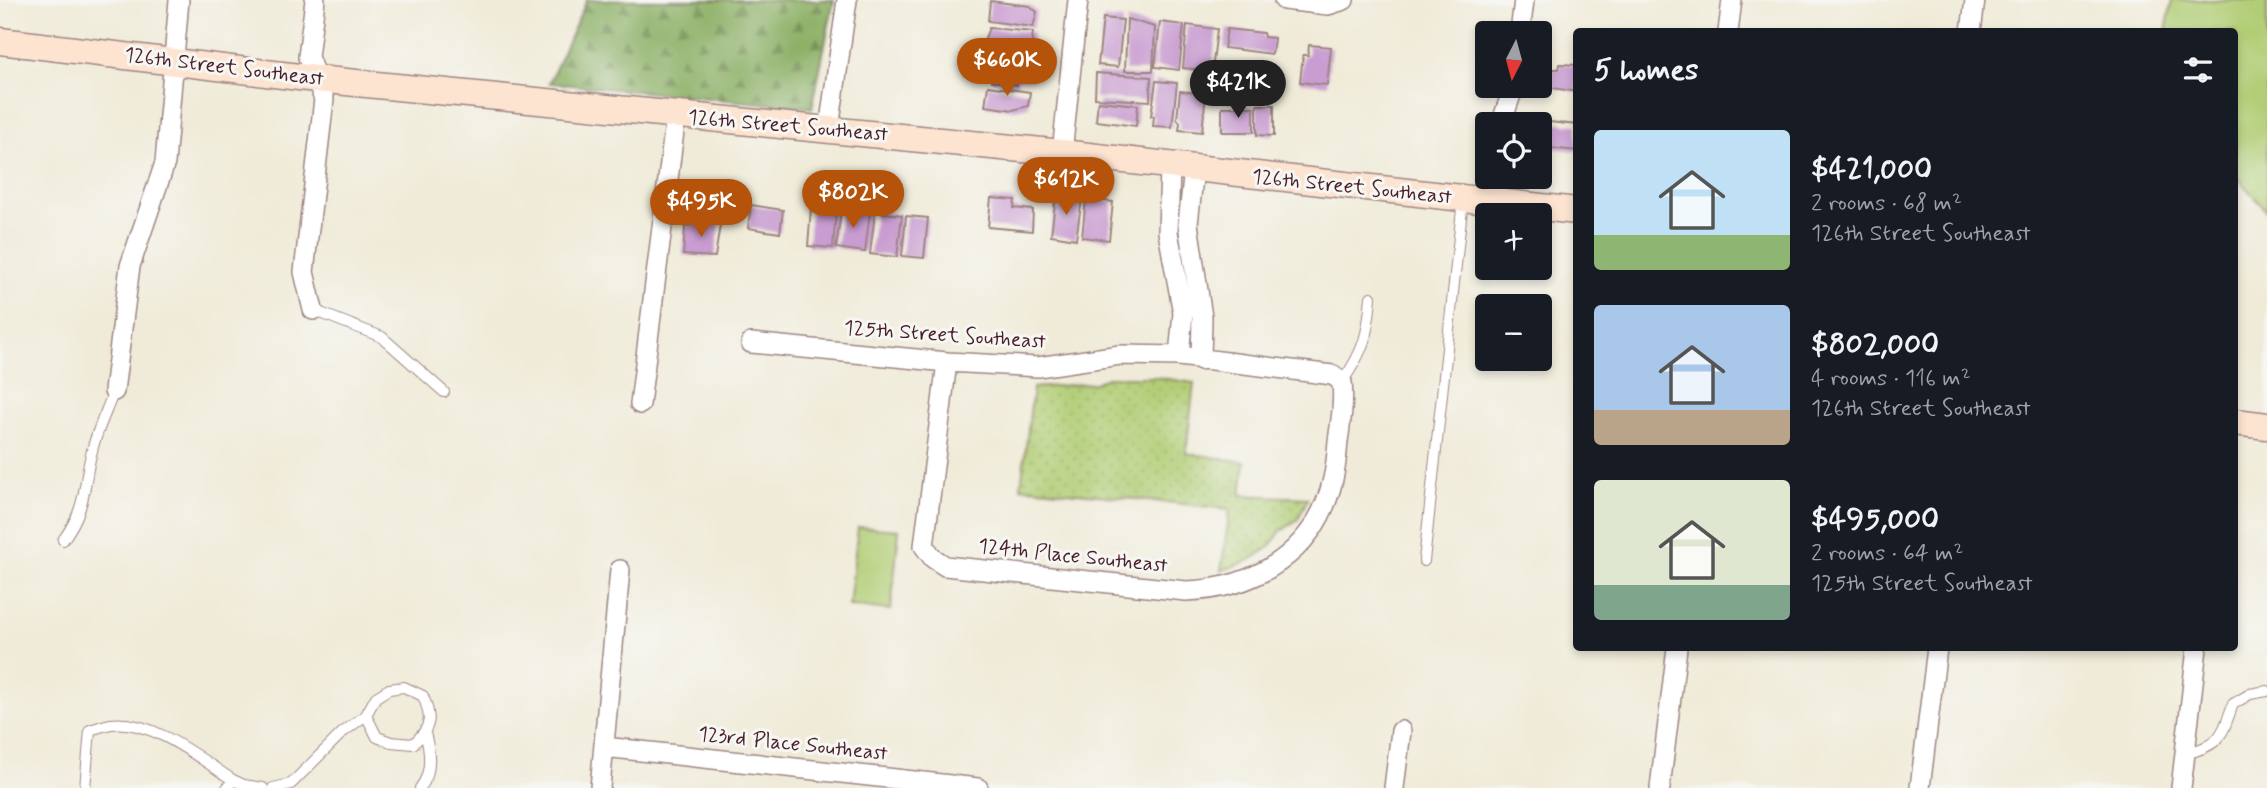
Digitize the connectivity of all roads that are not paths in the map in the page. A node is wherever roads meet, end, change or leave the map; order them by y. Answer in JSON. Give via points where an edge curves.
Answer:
{"nodes":[{"id":1,"x":179,"y":0,"type":"edge"},
{"id":2,"x":315,"y":0,"type":"edge"},
{"id":3,"x":847,"y":0,"type":"edge"},
{"id":4,"x":1078,"y":0,"type":"edge"},
{"id":5,"x":1284,"y":0,"type":"edge"},
{"id":6,"x":1344,"y":0,"type":"edge"},
{"id":7,"x":1524,"y":0,"type":"edge"},
{"id":8,"x":1732,"y":0,"type":"edge"},
{"id":9,"x":1975,"y":0,"type":"edge"},
{"id":10,"x":1521,"y":21,"type":"edge"},
{"id":11,"x":1728,"y":28,"type":"edge"},
{"id":12,"x":1972,"y":28,"type":"edge"},
{"id":13,"x":0,"y":41,"type":"edge"},
{"id":14,"x":174,"y":61,"type":"junction"},
{"id":15,"x":316,"y":79,"type":"junction"},
{"id":16,"x":676,"y":115,"type":"junction"},
{"id":17,"x":829,"y":129,"type":"junction"},
{"id":18,"x":1062,"y":153,"type":"junction"},
{"id":19,"x":1182,"y":168,"type":"junction"},
{"id":20,"x":1495,"y":189,"type":"edge"},
{"id":21,"x":1463,"y":200,"type":"junction"},
{"id":22,"x":1493,"y":203,"type":"joint"},
{"id":23,"x":1552,"y":209,"type":"edge"},
{"id":24,"x":1573,"y":211,"type":"edge"},
{"id":25,"x":1371,"y":297,"type":"dead end"},
{"id":26,"x":313,"y":310,"type":"joint"},
{"id":27,"x":751,"y":342,"type":"dead end"},
{"id":28,"x":1179,"y":356,"type":"junction"},
{"id":29,"x":1201,"y":360,"type":"junction"},
{"id":30,"x":947,"y":362,"type":"junction"},
{"id":31,"x":1342,"y":382,"type":"junction"},
{"id":32,"x":114,"y":391,"type":"joint"},
{"id":33,"x":444,"y":392,"type":"dead end"},
{"id":34,"x":640,"y":404,"type":"dead end"},
{"id":35,"x":2238,"y":422,"type":"edge"},
{"id":36,"x":2267,"y":426,"type":"edge"},
{"id":37,"x":63,"y":540,"type":"dead end"},
{"id":38,"x":1424,"y":561,"type":"dead end"},
{"id":39,"x":620,"y":570,"type":"dead end"},
{"id":40,"x":1677,"y":651,"type":"edge"},
{"id":41,"x":1937,"y":651,"type":"edge"},
{"id":42,"x":2197,"y":651,"type":"edge"},
{"id":43,"x":2267,"y":691,"type":"edge"},
{"id":44,"x":366,"y":715,"type":"junction"},
{"id":45,"x":1401,"y":731,"type":"dead end"},
{"id":46,"x":425,"y":733,"type":"junction"},
{"id":47,"x":604,"y":747,"type":"junction"},
{"id":48,"x":2185,"y":754,"type":"junction"},
{"id":49,"x":230,"y":784,"type":"edge"},
{"id":50,"x":85,"y":788,"type":"edge"},
{"id":51,"x":263,"y":788,"type":"edge"},
{"id":52,"x":273,"y":788,"type":"edge"},
{"id":53,"x":420,"y":788,"type":"edge"},
{"id":54,"x":600,"y":788,"type":"edge"},
{"id":55,"x":978,"y":788,"type":"edge"},
{"id":56,"x":1394,"y":788,"type":"edge"},
{"id":57,"x":1660,"y":788,"type":"edge"},
{"id":58,"x":1920,"y":788,"type":"edge"},
{"id":59,"x":2181,"y":788,"type":"edge"}],
"edges":[{"from":1,"to":14,"type":"street"},
{"from":2,"to":15,"type":"street","via":[[308,57]]},
{"from":3,"to":17,"type":"street"},
{"from":4,"to":18,"type":"street"},
{"from":5,"to":6,"type":"street","via":[[1328,5]]},
{"from":7,"to":10,"type":"street"},
{"from":8,"to":11,"type":"street"},
{"from":9,"to":12,"type":"street"},
{"from":13,"to":14,"type":"street","name":"126th Street Southeast"},
{"from":14,"to":15,"type":"street","name":"126th Street Southeast"},
{"from":14,"to":32,"type":"street","via":[[165,163],[130,266]]},
{"from":15,"to":16,"type":"street","name":"126th Street Southeast"},
{"from":15,"to":26,"type":"street","via":[[324,99],[304,272]]},
{"from":16,"to":17,"type":"street","name":"126th Street Southeast"},
{"from":16,"to":34,"type":"street"},
{"from":17,"to":18,"type":"street","name":"126th Street Southeast"},
{"from":18,"to":19,"type":"street","name":"126th Street Southeast"},
{"from":19,"to":21,"type":"street","name":"126th Street Southeast"},
{"from":19,"to":28,"type":"street","via":[[1168,232],[1183,313]]},
{"from":19,"to":29,"type":"street","via":[[1201,307]]},
{"from":20,"to":22,"type":"street"},
{"from":21,"to":22,"type":"street","name":"126th Street Southeast"},
{"from":21,"to":38,"type":"lane"},
{"from":23,"to":24,"type":"street","name":"126th Street Southeast"},
{"from":25,"to":31,"type":"lane","via":[[1369,329],[1359,359]]},
{"from":26,"to":33,"type":"lane","via":[[382,337]]},
{"from":27,"to":30,"type":"street","name":"125th Street Southeast"},
{"from":28,"to":29,"type":"street","name":"125th Street Southeast"},
{"from":28,"to":30,"type":"street","name":"125th Street Southeast","via":[[1120,355],[1038,367]]},
{"from":29,"to":31,"type":"street","name":"125th Street Southeast","via":[[1333,375]]},
{"from":30,"to":31,"type":"street","name":"124th Place Southeast","via":[[924,546],[933,558],[945,566],[1186,591],[1240,583],[1274,567],[1300,543],[1319,516],[1333,480]]},
{"from":32,"to":37,"type":"lane","via":[[92,448],[83,502]]},
{"from":35,"to":36,"type":"street"},
{"from":39,"to":47,"type":"street"},
{"from":40,"to":57,"type":"street"},
{"from":41,"to":58,"type":"street"},
{"from":42,"to":48,"type":"street"},
{"from":43,"to":48,"type":"lane","via":[[2233,704],[2224,730],[2210,747]]},
{"from":44,"to":46,"type":"lane","via":[[377,737],[391,742],[413,744]]},
{"from":44,"to":46,"type":"lane","via":[[376,697],[404,687],[423,696],[431,715]]},
{"from":44,"to":52,"type":"lane","via":[[291,784]]},
{"from":45,"to":56,"type":"street"},
{"from":46,"to":53,"type":"lane","via":[[430,753],[426,781]]},
{"from":47,"to":54,"type":"street"},
{"from":47,"to":55,"type":"street","name":"123rd Place Southeast"},
{"from":48,"to":59,"type":"street"},
{"from":49,"to":50,"type":"lane","via":[[182,746],[147,729],[114,724],[90,730]]},
{"from":49,"to":51,"type":"lane"}]}
